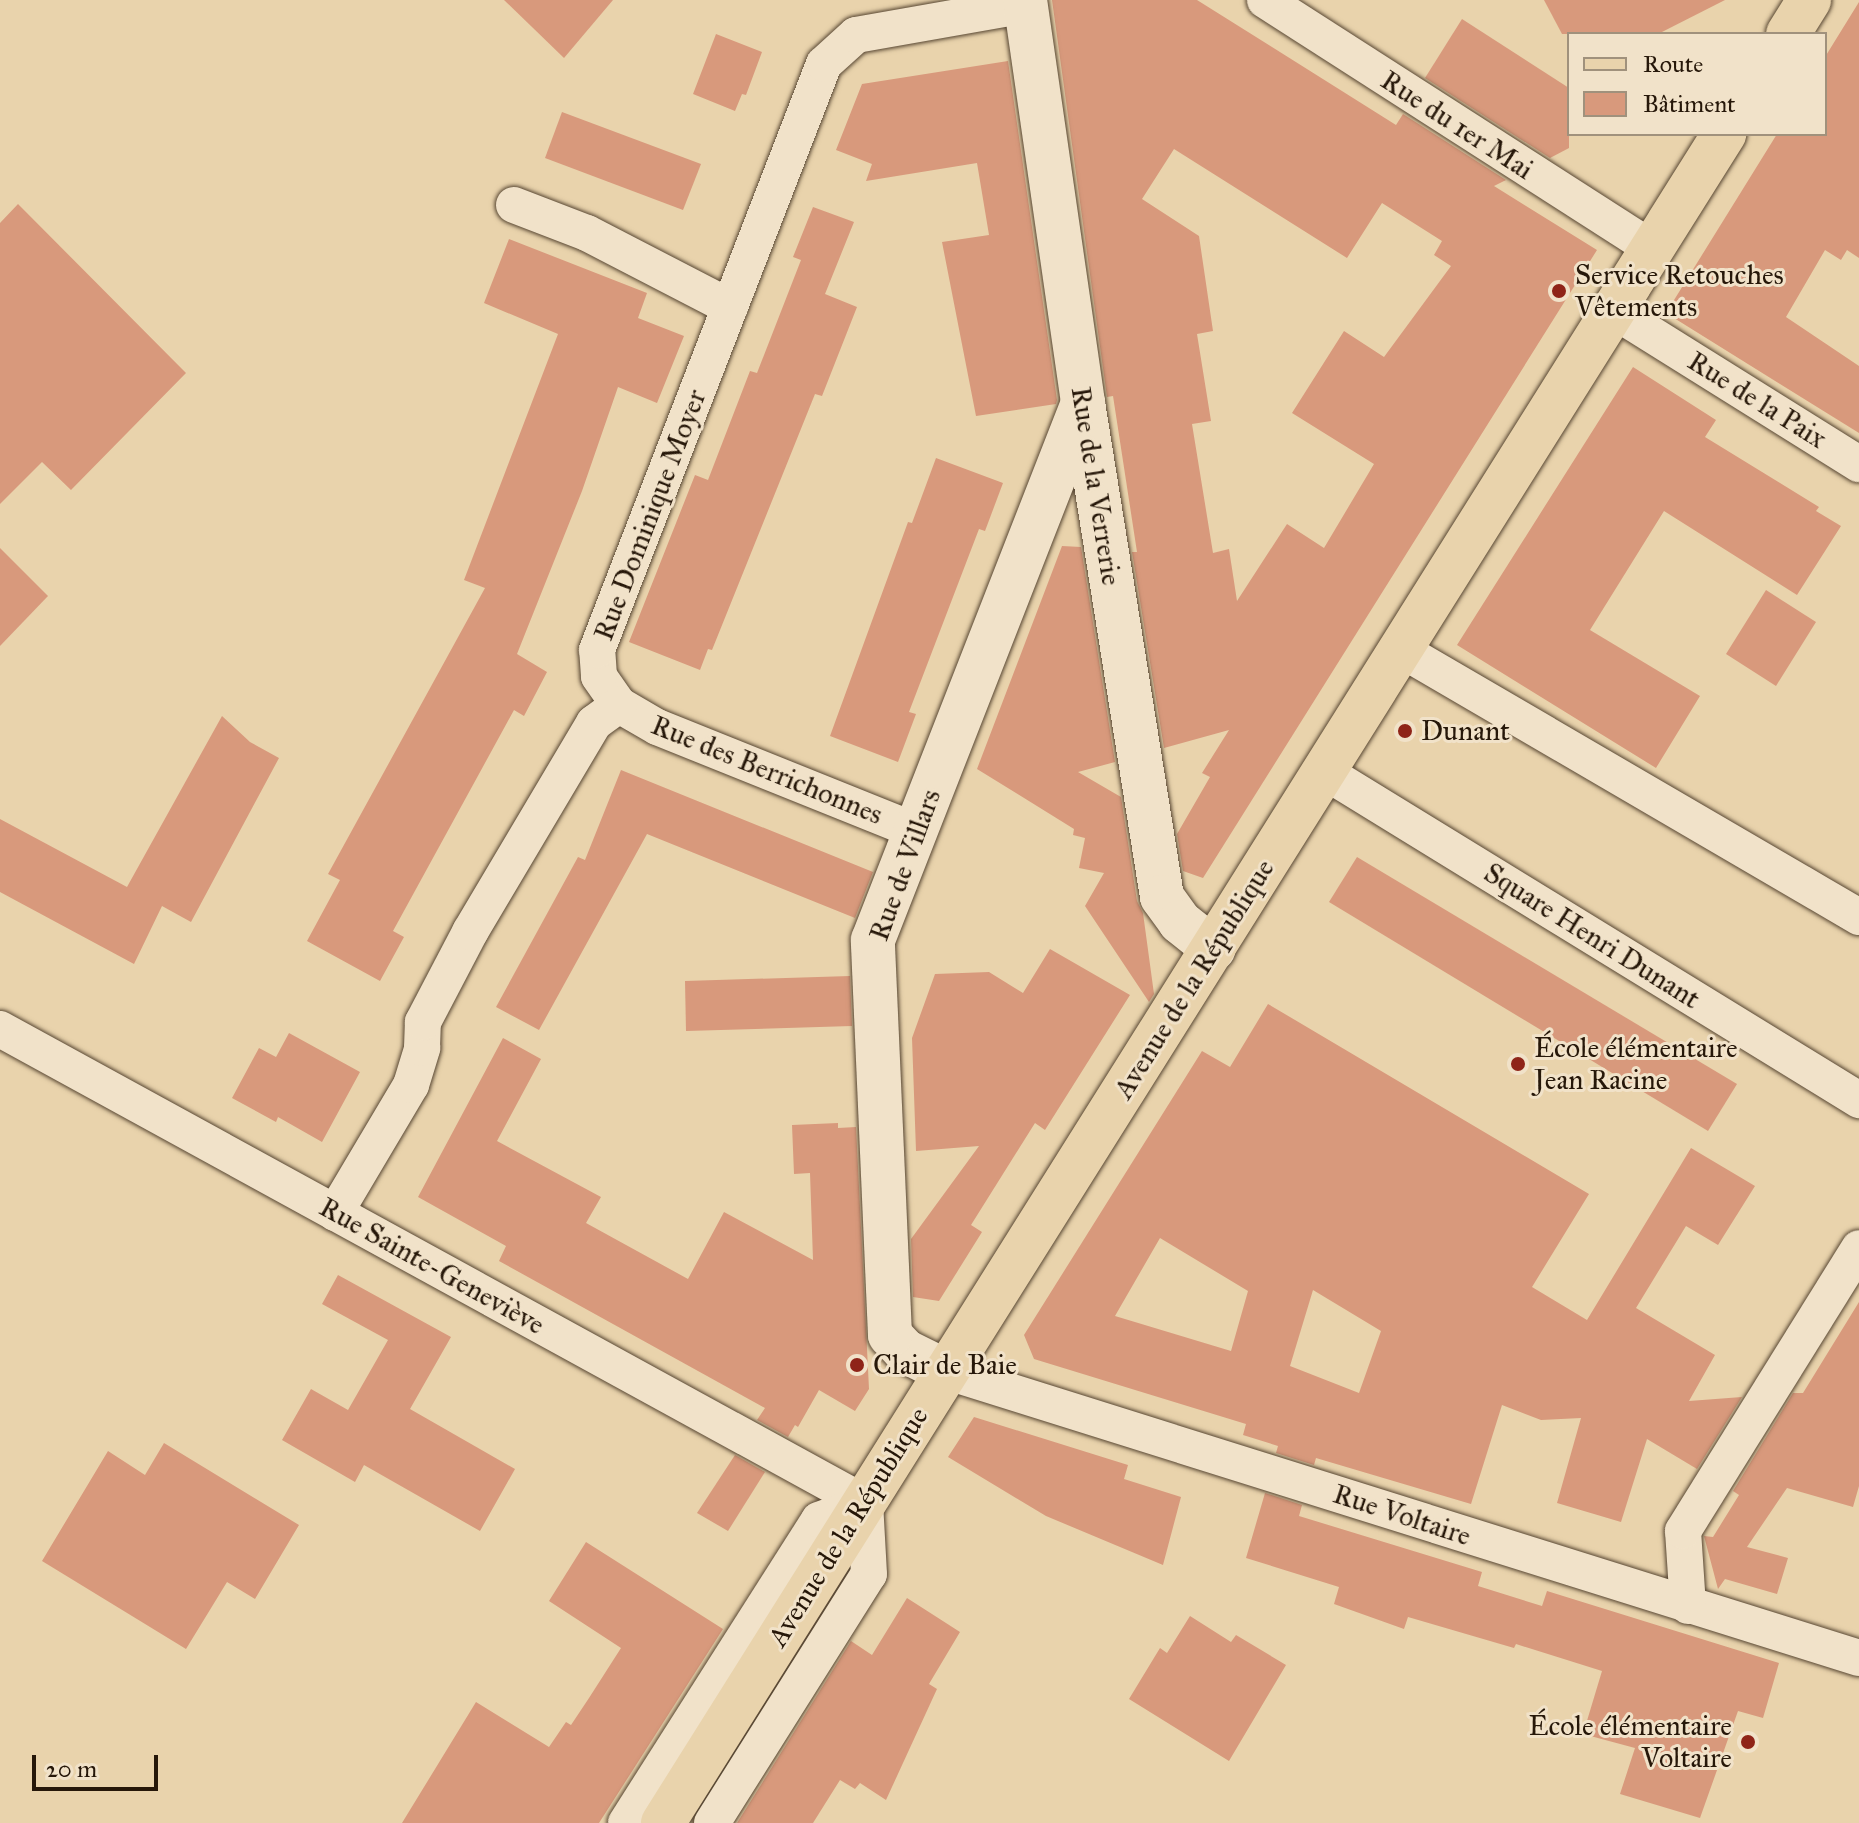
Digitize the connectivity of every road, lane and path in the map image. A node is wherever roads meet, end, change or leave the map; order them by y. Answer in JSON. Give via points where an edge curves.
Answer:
{"nodes":[{"id":1,"x":1265,"y":0,"type":"edge"},
{"id":2,"x":1809,"y":0,"type":"edge"},
{"id":3,"x":1026,"y":2,"type":"edge"},
{"id":4,"x":1789,"y":32,"type":"edge"},
{"id":5,"x":1723,"y":136,"type":"edge"},
{"id":6,"x":514,"y":205,"type":"dead end"},
{"id":7,"x":1651,"y":248,"type":"junction"},
{"id":8,"x":730,"y":307,"type":"junction"},
{"id":9,"x":1614,"y":311,"type":"junction"},
{"id":10,"x":1083,"y":403,"type":"junction"},
{"id":11,"x":1859,"y":464,"type":"edge"},
{"id":12,"x":1398,"y":648,"type":"junction"},
{"id":13,"x":619,"y":705,"type":"junction"},
{"id":14,"x":1325,"y":772,"type":"junction"},
{"id":15,"x":916,"y":831,"type":"junction"},
{"id":16,"x":1859,"y":917,"type":"edge"},
{"id":17,"x":1214,"y":949,"type":"junction"},
{"id":18,"x":0,"y":1029,"type":"edge"},
{"id":19,"x":1859,"y":1100,"type":"edge"},
{"id":20,"x":335,"y":1213,"type":"junction"},
{"id":21,"x":1859,"y":1248,"type":"edge"},
{"id":22,"x":945,"y":1371,"type":"junction"},
{"id":23,"x":865,"y":1503,"type":"junction"},
{"id":24,"x":1688,"y":1606,"type":"junction"},
{"id":25,"x":1859,"y":1658,"type":"edge"},
{"id":26,"x":626,"y":1823,"type":"edge"},
{"id":27,"x":663,"y":1823,"type":"edge"},
{"id":28,"x":712,"y":1823,"type":"edge"}],
"edges":[{"from":1,"to":7,"type":"street","name":"Rue du 1er Mai"},
{"from":2,"to":4,"type":"main road"},
{"from":3,"to":8,"type":"street","name":"Rue Dominique Moyer","via":[[856,35],[824,64]]},
{"from":3,"to":10,"type":"main road","name":"Rue de la Verrerie"},
{"from":5,"to":7,"type":"main road","name":"Avenue de la République"},
{"from":6,"to":8,"type":"street","via":[[587,233]]},
{"from":7,"to":9,"type":"main road","name":"Avenue de la République"},
{"from":8,"to":13,"type":"street","name":"Rue Dominique Moyer","via":[[597,650],[599,676]]},
{"from":9,"to":11,"type":"street","name":"Rue de la Paix"},
{"from":9,"to":12,"type":"main road","name":"Avenue de la République"},
{"from":10,"to":15,"type":"main road","name":"Rue de Villars"},
{"from":10,"to":17,"type":"main road","name":"Rue de la Verrerie","via":[[1162,897],[1180,922]]},
{"from":12,"to":14,"type":"main road","name":"Avenue de la République"},
{"from":12,"to":16,"type":"street"},
{"from":13,"to":15,"type":"street","name":"Rue des Berrichonnes","via":[[657,727]]},
{"from":13,"to":20,"type":"street","via":[[594,723],[464,944],[423,1022],[411,1085]]},
{"from":14,"to":17,"type":"main road","name":"Avenue de la République"},
{"from":14,"to":19,"type":"street","name":"Square Henri Dunant"},
{"from":15,"to":22,"type":"main road","name":"Rue de Villars","via":[[873,940],[890,1335],[905,1351]]},
{"from":17,"to":22,"type":"main road","name":"Avenue de la République"},
{"from":18,"to":20,"type":"street","name":"Rue Sainte-Geneviève"},
{"from":20,"to":23,"type":"street","name":"Rue Sainte-Geneviève"},
{"from":21,"to":24,"type":"street","via":[[1683,1531]]},
{"from":22,"to":23,"type":"main road","name":"Avenue de la République"},
{"from":22,"to":24,"type":"street","name":"Rue Voltaire"},
{"from":23,"to":26,"type":"street","via":[[819,1520]]},
{"from":23,"to":27,"type":"main road","name":"Avenue de la République"},
{"from":23,"to":28,"type":"street","via":[[869,1574]]},
{"from":24,"to":25,"type":"street","name":"Rue Voltaire"}]}
